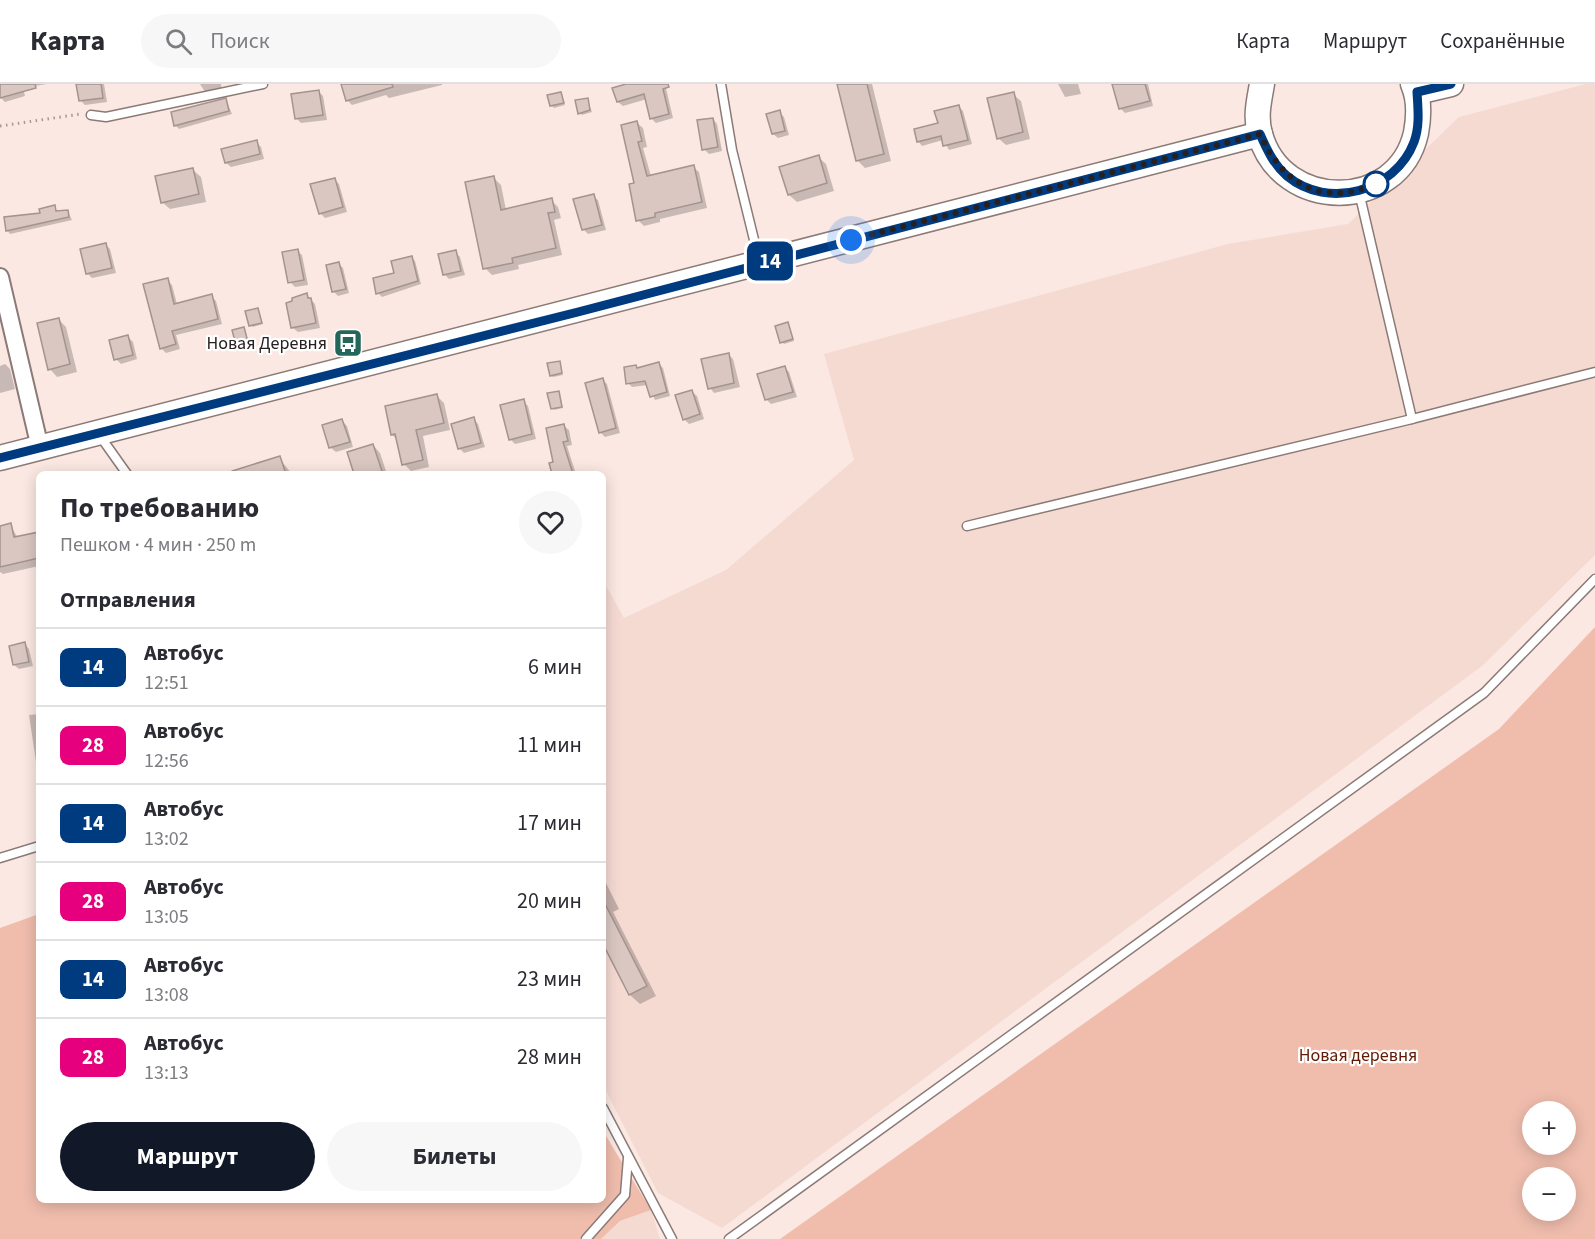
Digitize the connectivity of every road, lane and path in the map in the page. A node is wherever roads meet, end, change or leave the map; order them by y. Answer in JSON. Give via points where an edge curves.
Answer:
{"nodes":[{"id":1,"x":263,"y":84,"type":"edge"},
{"id":2,"x":721,"y":84,"type":"edge"},
{"id":3,"x":1262,"y":84,"type":"edge"},
{"id":4,"x":1451,"y":84,"type":"edge"},
{"id":5,"x":1415,"y":88,"type":"edge"},
{"id":6,"x":91,"y":115,"type":"joint"},
{"id":7,"x":0,"y":126,"type":"edge"},
{"id":8,"x":1260,"y":134,"type":"junction"},
{"id":9,"x":1359,"y":191,"type":"junction"},
{"id":10,"x":760,"y":263,"type":"junction"},
{"id":11,"x":0,"y":278,"type":"edge"},
{"id":12,"x":1595,"y":372,"type":"edge"},
{"id":13,"x":1412,"y":419,"type":"junction"},
{"id":14,"x":98,"y":433,"type":"junction"},
{"id":15,"x":40,"y":448,"type":"junction"},
{"id":16,"x":0,"y":458,"type":"edge"},
{"id":17,"x":125,"y":471,"type":"edge"},
{"id":18,"x":967,"y":526,"type":"dead end"},
{"id":19,"x":1595,"y":579,"type":"edge"},
{"id":20,"x":36,"y":847,"type":"edge"},
{"id":21,"x":0,"y":858,"type":"edge"},
{"id":22,"x":606,"y":1114,"type":"edge"},
{"id":23,"x":628,"y":1158,"type":"junction"},
{"id":24,"x":585,"y":1239,"type":"edge"},
{"id":25,"x":672,"y":1239,"type":"edge"},
{"id":26,"x":729,"y":1239,"type":"edge"}],
"edges":[{"from":1,"to":6,"type":"lane","via":[[106,117]]},
{"from":2,"to":10,"type":"lane","via":[[732,150]]},
{"from":3,"to":8,"type":"main road","via":[[1257,109]]},
{"from":4,"to":5,"type":"main road"},
{"from":5,"to":9,"type":"main road","via":[[1419,118],[1414,142],[1382,181]]},
{"from":6,"to":7,"type":"path"},
{"from":8,"to":9,"type":"main road","via":[[1270,157],[1287,176],[1309,189],[1334,194]]},
{"from":8,"to":10,"type":"main road"},
{"from":9,"to":13,"type":"lane"},
{"from":10,"to":14,"type":"main road"},
{"from":11,"to":15,"type":"street"},
{"from":12,"to":13,"type":"lane"},
{"from":13,"to":18,"type":"lane"},
{"from":14,"to":15,"type":"main road"},
{"from":14,"to":17,"type":"lane"},
{"from":15,"to":16,"type":"main road"},
{"from":19,"to":26,"type":"lane","via":[[1484,693]]},
{"from":20,"to":21,"type":"lane"},
{"from":22,"to":23,"type":"lane"},
{"from":23,"to":24,"type":"lane","via":[[625,1195]]},
{"from":23,"to":25,"type":"lane"}]}
